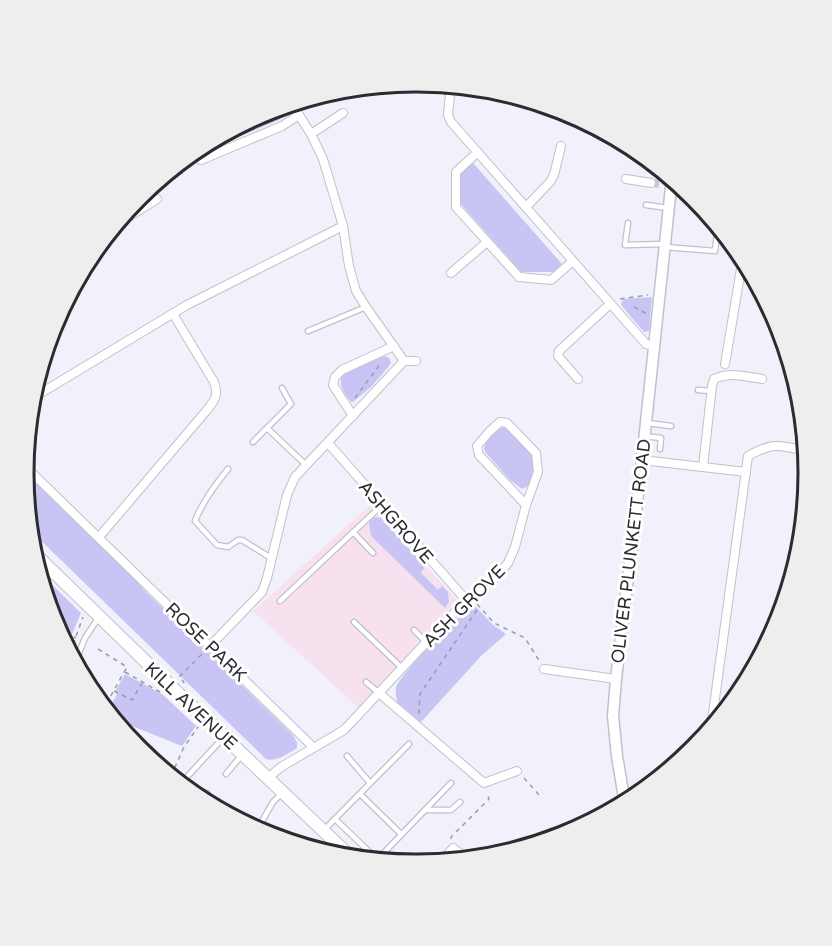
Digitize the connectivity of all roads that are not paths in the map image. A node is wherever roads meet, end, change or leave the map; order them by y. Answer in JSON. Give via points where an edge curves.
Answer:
{"nodes":[{"id":1,"x":450,"y":93,"type":"edge"},
{"id":2,"x":296,"y":111,"type":"edge"},
{"id":3,"x":343,"y":113,"type":"dead end"},
{"id":4,"x":299,"y":115,"type":"junction"},
{"id":5,"x":311,"y":134,"type":"junction"},
{"id":6,"x":561,"y":146,"type":"dead end"},
{"id":7,"x":478,"y":152,"type":"junction"},
{"id":8,"x":201,"y":160,"type":"dead end"},
{"id":9,"x":626,"y":179,"type":"dead end"},
{"id":10,"x":651,"y":183,"type":"tunnel mouth"},
{"id":11,"x":668,"y":186,"type":"edge"},
{"id":12,"x":157,"y":199,"type":"dead end"},
{"id":13,"x":646,"y":205,"type":"dead end"},
{"id":14,"x":526,"y":207,"type":"junction"},
{"id":15,"x":668,"y":207,"type":"junction"},
{"id":16,"x":139,"y":210,"type":"edge"},
{"id":17,"x":628,"y":223,"type":"dead end"},
{"id":18,"x":343,"y":226,"type":"junction"},
{"id":19,"x":717,"y":238,"type":"edge"},
{"id":20,"x":487,"y":242,"type":"junction"},
{"id":21,"x":664,"y":245,"type":"junction"},
{"id":22,"x":573,"y":261,"type":"junction"},
{"id":23,"x":451,"y":273,"type":"dead end"},
{"id":24,"x":740,"y":273,"type":"edge"},
{"id":25,"x":609,"y":302,"type":"junction"},
{"id":26,"x":366,"y":307,"type":"junction"},
{"id":27,"x":173,"y":314,"type":"junction"},
{"id":28,"x":308,"y":331,"type":"dead end"},
{"id":29,"x":394,"y":346,"type":"junction"},
{"id":30,"x":654,"y":346,"type":"junction"},
{"id":31,"x":405,"y":361,"type":"junction"},
{"id":32,"x":416,"y":361,"type":"dead end"},
{"id":33,"x":725,"y":364,"type":"dead end"},
{"id":34,"x":579,"y":379,"type":"dead end"},
{"id":35,"x":762,"y":379,"type":"dead end"},
{"id":36,"x":282,"y":388,"type":"dead end"},
{"id":37,"x":698,"y":390,"type":"dead end"},
{"id":38,"x":711,"y":391,"type":"junction"},
{"id":39,"x":43,"y":392,"type":"edge"},
{"id":40,"x":351,"y":412,"type":"junction"},
{"id":41,"x":646,"y":423,"type":"junction"},
{"id":42,"x":671,"y":426,"type":"dead end"},
{"id":43,"x":267,"y":428,"type":"junction"},
{"id":44,"x":645,"y":436,"type":"junction"},
{"id":45,"x":253,"y":442,"type":"dead end"},
{"id":46,"x":328,"y":443,"type":"junction"},
{"id":47,"x":660,"y":449,"type":"dead end"},
{"id":48,"x":797,"y":449,"type":"edge"},
{"id":49,"x":642,"y":460,"type":"junction"},
{"id":50,"x":306,"y":465,"type":"junction"},
{"id":51,"x":704,"y":467,"type":"junction"},
{"id":52,"x":228,"y":470,"type":"dead end"},
{"id":53,"x":746,"y":472,"type":"junction"},
{"id":54,"x":34,"y":475,"type":"edge"},
{"id":55,"x":526,"y":505,"type":"junction"},
{"id":56,"x":381,"y":506,"type":"junction"},
{"id":57,"x":353,"y":532,"type":"junction"},
{"id":58,"x":99,"y":537,"type":"junction"},
{"id":59,"x":373,"y":553,"type":"dead end"},
{"id":60,"x":272,"y":559,"type":"junction"},
{"id":61,"x":45,"y":564,"type":"edge"},
{"id":62,"x":468,"y":598,"type":"junction"},
{"id":63,"x":280,"y":601,"type":"dead end"},
{"id":64,"x":99,"y":617,"type":"junction"},
{"id":65,"x":354,"y":622,"type":"dead end"},
{"id":66,"x":414,"y":630,"type":"dead end"},
{"id":67,"x":427,"y":643,"type":"junction"},
{"id":68,"x":210,"y":646,"type":"junction"},
{"id":69,"x":80,"y":652,"type":"edge"},
{"id":70,"x":402,"y":669,"type":"junction"},
{"id":71,"x":544,"y":669,"type":"road end"},
{"id":72,"x":616,"y":679,"type":"junction"},
{"id":73,"x":366,"y":682,"type":"dead end"},
{"id":74,"x":379,"y":693,"type":"junction"},
{"id":75,"x":713,"y":712,"type":"edge"},
{"id":76,"x":224,"y":737,"type":"junction"},
{"id":77,"x":409,"y":744,"type":"dead end"},
{"id":78,"x":312,"y":748,"type":"junction"},
{"id":79,"x":243,"y":754,"type":"junction"},
{"id":80,"x":347,"y":756,"type":"dead end"},
{"id":81,"x":517,"y":771,"type":"road end"},
{"id":82,"x":226,"y":774,"type":"dead end"},
{"id":83,"x":186,"y":778,"type":"edge"},
{"id":84,"x":268,"y":778,"type":"junction"},
{"id":85,"x":370,"y":783,"type":"junction"},
{"id":86,"x":451,"y":783,"type":"dead end"},
{"id":87,"x":283,"y":792,"type":"junction"},
{"id":88,"x":623,"y":793,"type":"edge"},
{"id":89,"x":360,"y":794,"type":"junction"},
{"id":90,"x":460,"y":802,"type":"dead end"},
{"id":91,"x":425,"y":810,"type":"junction"},
{"id":92,"x":335,"y":819,"type":"junction"},
{"id":93,"x":262,"y":821,"type":"edge"},
{"id":94,"x":323,"y":831,"type":"junction"},
{"id":95,"x":401,"y":834,"type":"junction"},
{"id":96,"x":340,"y":847,"type":"edge"},
{"id":97,"x":367,"y":851,"type":"edge"},
{"id":98,"x":384,"y":853,"type":"edge"}],
"edges":[{"from":1,"to":7,"type":"street","via":[[451,122]]},
{"from":2,"to":4,"type":"street"},
{"from":3,"to":5,"type":"street"},
{"from":4,"to":5,"type":"street"},
{"from":4,"to":8,"type":"street"},
{"from":5,"to":18,"type":"street","via":[[323,159]]},
{"from":6,"to":14,"type":"street","via":[[554,176]]},
{"from":7,"to":14,"type":"street"},
{"from":7,"to":20,"type":"street","via":[[456,172],[456,207]]},
{"from":9,"to":10,"type":"street"},
{"from":11,"to":15,"type":"street","name":"OLIVER PLUNKETT ROAD"},
{"from":12,"to":16,"type":"street"},
{"from":13,"to":15,"type":"lane"},
{"from":14,"to":22,"type":"street"},
{"from":15,"to":21,"type":"street","name":"OLIVER PLUNKETT ROAD"},
{"from":17,"to":21,"type":"lane","via":[[625,245]]},
{"from":18,"to":26,"type":"street","via":[[356,291]]},
{"from":18,"to":27,"type":"street"},
{"from":19,"to":21,"type":"lane","via":[[715,251]]},
{"from":20,"to":22,"type":"street","via":[[519,277],[551,280]]},
{"from":20,"to":23,"type":"street"},
{"from":21,"to":30,"type":"street","name":"OLIVER PLUNKETT ROAD"},
{"from":22,"to":25,"type":"street"},
{"from":24,"to":33,"type":"street"},
{"from":25,"to":30,"type":"street","via":[[646,344]]},
{"from":25,"to":34,"type":"street","via":[[557,353]]},
{"from":26,"to":28,"type":"lane"},
{"from":26,"to":29,"type":"street"},
{"from":27,"to":39,"type":"street"},
{"from":27,"to":58,"type":"street","via":[[214,382],[217,396]]},
{"from":29,"to":31,"type":"street"},
{"from":29,"to":40,"type":"street","via":[[335,377],[333,385]]},
{"from":30,"to":41,"type":"street","name":"OLIVER PLUNKETT ROAD"},
{"from":31,"to":32,"type":"street"},
{"from":31,"to":40,"type":"street"},
{"from":35,"to":38,"type":"street","via":[[721,376],[714,379]]},
{"from":36,"to":43,"type":"lane","via":[[291,404]]},
{"from":37,"to":38,"type":"lane"},
{"from":38,"to":51,"type":"street"},
{"from":40,"to":46,"type":"street"},
{"from":41,"to":42,"type":"lane"},
{"from":41,"to":44,"type":"street","name":"OLIVER PLUNKETT ROAD"},
{"from":43,"to":45,"type":"lane"},
{"from":43,"to":50,"type":"lane"},
{"from":44,"to":47,"type":"lane","via":[[661,438]]},
{"from":44,"to":49,"type":"street","name":"OLIVER PLUNKETT ROAD"},
{"from":46,"to":50,"type":"street"},
{"from":46,"to":56,"type":"street","name":"ASHGROVE"},
{"from":48,"to":53,"type":"street","via":[[775,445],[760,449],[748,456]]},
{"from":49,"to":51,"type":"street"},
{"from":49,"to":72,"type":"street","name":"OLIVER PLUNKETT ROAD"},
{"from":50,"to":60,"type":"street","via":[[290,484]]},
{"from":51,"to":53,"type":"street"},
{"from":52,"to":60,"type":"lane","via":[[195,521],[218,545],[228,547],[242,540]]},
{"from":53,"to":75,"type":"street"},
{"from":54,"to":58,"type":"street","name":"ROSE PARK"},
{"from":55,"to":55,"type":"street","name":"ASH GROVE","via":[[538,472],[536,453],[507,423],[500,422],[477,446],[479,455]]},
{"from":55,"to":62,"type":"street","name":"ASH GROVE","via":[[508,562],[497,576]]},
{"from":56,"to":57,"type":"lane"},
{"from":56,"to":62,"type":"street","name":"ASHGROVE"},
{"from":57,"to":59,"type":"lane"},
{"from":57,"to":63,"type":"lane"},
{"from":58,"to":68,"type":"street","name":"ROSE PARK"},
{"from":60,"to":68,"type":"street","via":[[262,592]]},
{"from":61,"to":64,"type":"main road","name":"KILL AVENUE"},
{"from":62,"to":67,"type":"street","name":"ASH GROVE"},
{"from":64,"to":69,"type":"lane"},
{"from":64,"to":76,"type":"main road","name":"KILL AVENUE"},
{"from":65,"to":70,"type":"lane"},
{"from":66,"to":67,"type":"lane"},
{"from":67,"to":70,"type":"street","name":"ASH GROVE"},
{"from":68,"to":78,"type":"street","name":"ROSE PARK"},
{"from":70,"to":74,"type":"street","name":"ASH GROVE"},
{"from":71,"to":72,"type":"street"},
{"from":72,"to":88,"type":"street","name":"OLIVER PLUNKETT ROAD","via":[[613,716]]},
{"from":73,"to":74,"type":"lane"},
{"from":74,"to":78,"type":"street","name":"ASH GROVE","via":[[344,730]]},
{"from":74,"to":81,"type":"street","via":[[484,783]]},
{"from":76,"to":79,"type":"main road","name":"KILL AVENUE"},
{"from":76,"to":83,"type":"lane"},
{"from":77,"to":85,"type":"lane"},
{"from":78,"to":84,"type":"street","name":"ASH GROVE"},
{"from":79,"to":82,"type":"lane"},
{"from":79,"to":84,"type":"main road","name":"KILL AVENUE"},
{"from":80,"to":85,"type":"lane"},
{"from":84,"to":87,"type":"main road","name":"KILL AVENUE"},
{"from":85,"to":89,"type":"lane"},
{"from":86,"to":91,"type":"lane"},
{"from":87,"to":93,"type":"lane"},
{"from":87,"to":94,"type":"main road","name":"KILL AVENUE"},
{"from":89,"to":92,"type":"lane"},
{"from":89,"to":95,"type":"lane"},
{"from":90,"to":91,"type":"lane","via":[[451,810]]},
{"from":91,"to":95,"type":"lane"},
{"from":92,"to":94,"type":"lane"},
{"from":92,"to":97,"type":"lane"},
{"from":94,"to":96,"type":"main road","name":"KILL AVENUE"},
{"from":95,"to":98,"type":"lane"}]}
